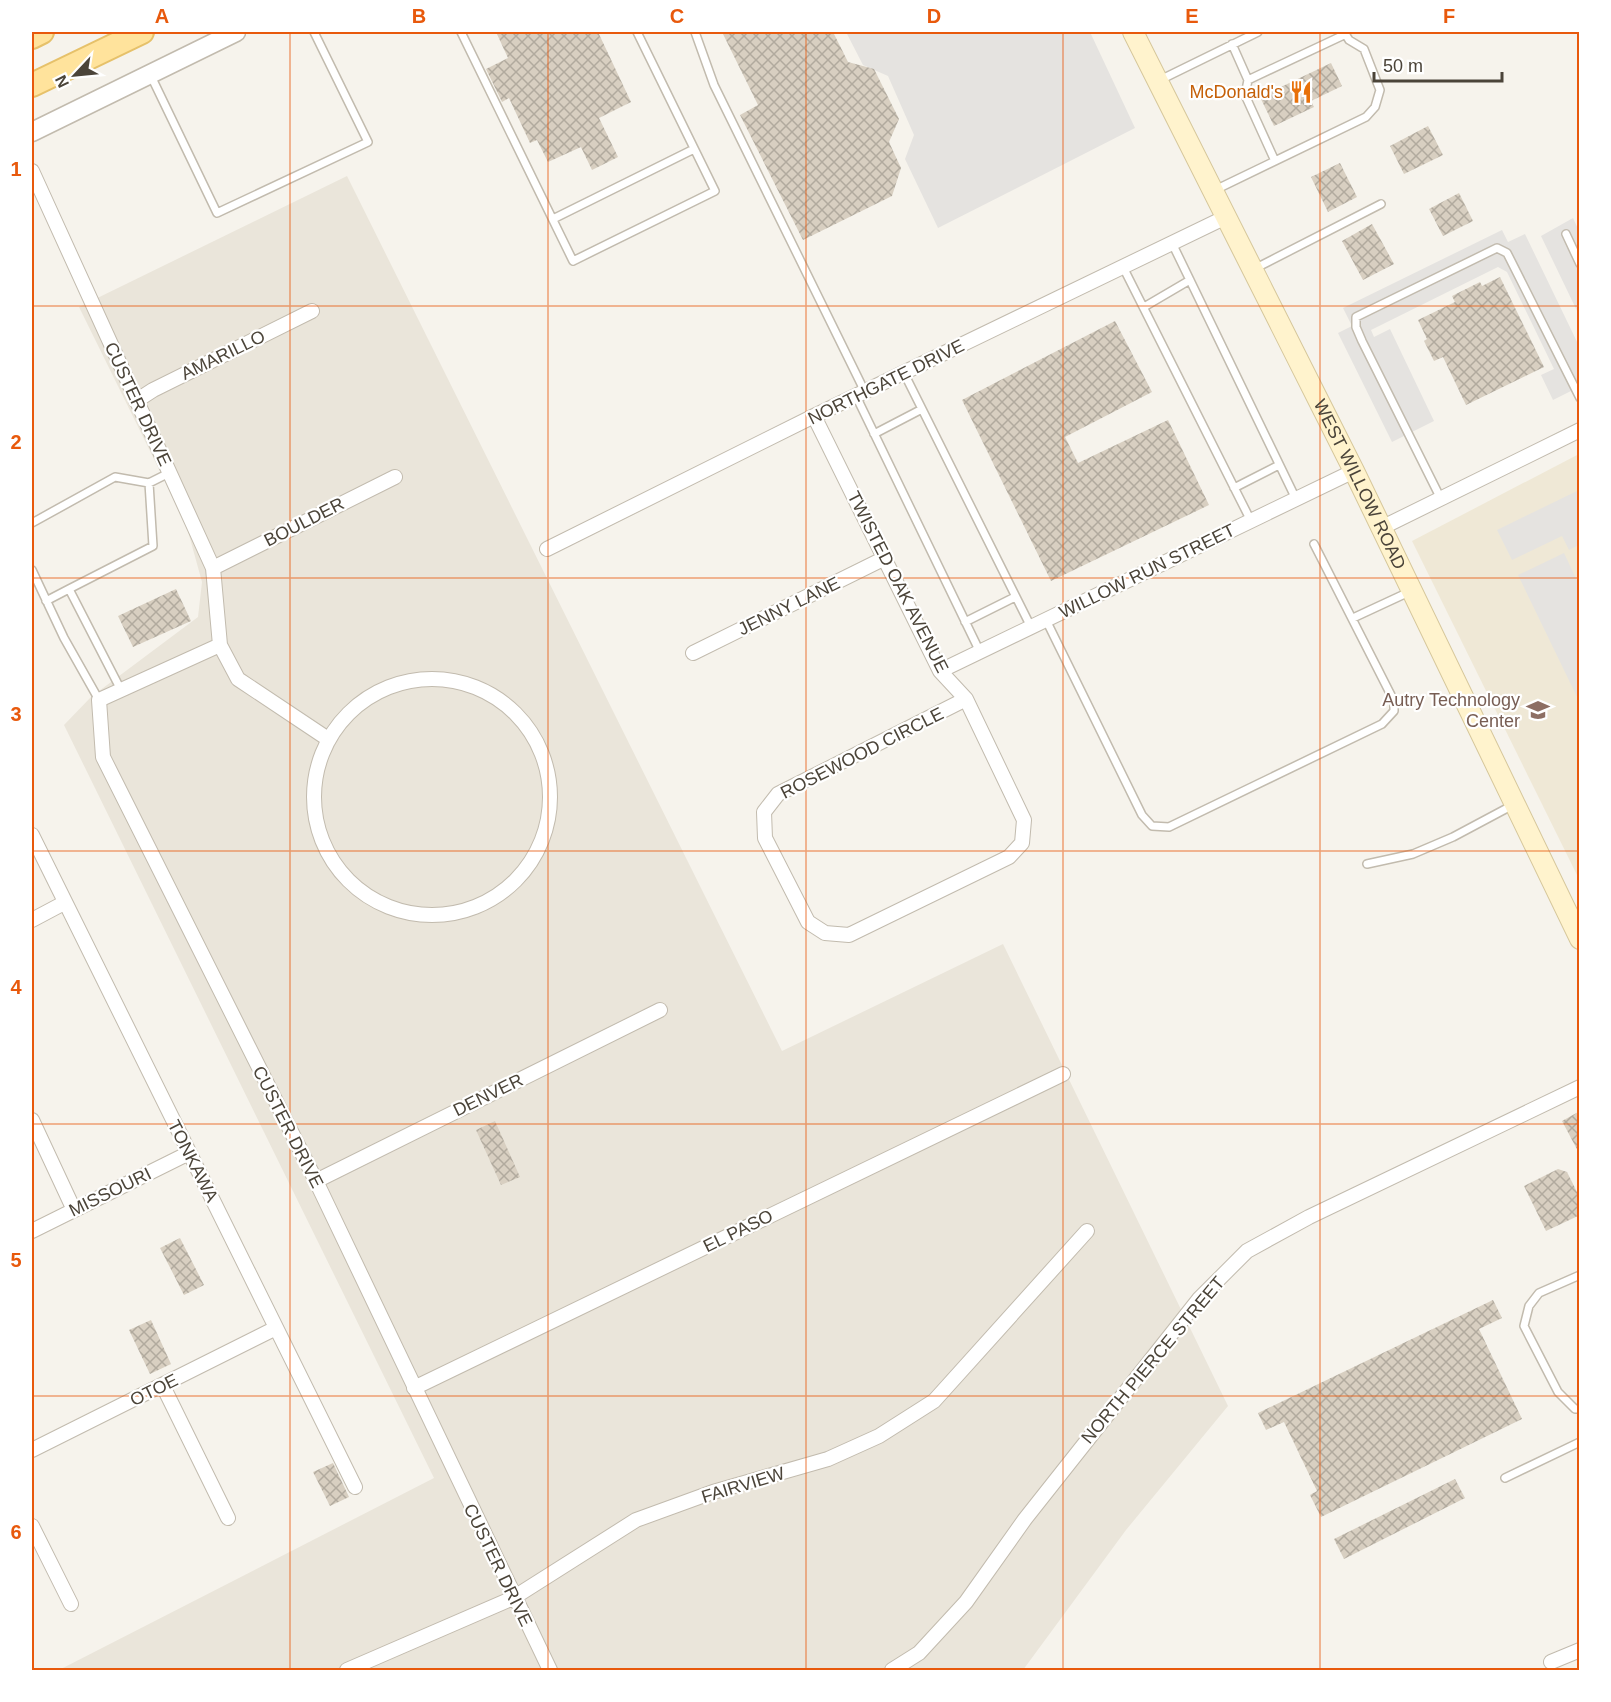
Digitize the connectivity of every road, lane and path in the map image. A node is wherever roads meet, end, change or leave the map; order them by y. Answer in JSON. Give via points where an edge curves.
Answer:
{"nodes":[{"id":1,"x":42,"y":32,"type":"edge"},
{"id":2,"x":142,"y":32,"type":"edge"},
{"id":3,"x":236,"y":32,"type":"edge"},
{"id":4,"x":314,"y":32,"type":"edge"},
{"id":5,"x":461,"y":32,"type":"edge"},
{"id":6,"x":637,"y":32,"type":"edge"},
{"id":7,"x":694,"y":32,"type":"edge"},
{"id":8,"x":1133,"y":32,"type":"edge"},
{"id":9,"x":1258,"y":32,"type":"edge"},
{"id":10,"x":1345,"y":33,"type":"edge"},
{"id":11,"x":32,"y":37,"type":"edge"},
{"id":12,"x":1232,"y":44,"type":"junction"},
{"id":13,"x":150,"y":73,"type":"junction"},
{"id":14,"x":1248,"y":80,"type":"junction"},
{"id":15,"x":1158,"y":81,"type":"junction"},
{"id":16,"x":32,"y":86,"type":"edge"},
{"id":17,"x":32,"y":132,"type":"edge"},
{"id":18,"x":694,"y":149,"type":"junction"},
{"id":19,"x":1275,"y":161,"type":"junction"},
{"id":20,"x":32,"y":171,"type":"edge"},
{"id":21,"x":1213,"y":192,"type":"junction"},
{"id":22,"x":1381,"y":204,"type":"dead end"},
{"id":23,"x":1226,"y":217,"type":"junction"},
{"id":24,"x":553,"y":219,"type":"junction"},
{"id":25,"x":1566,"y":234,"type":"dead end"},
{"id":26,"x":1172,"y":243,"type":"junction"},
{"id":27,"x":1580,"y":264,"type":"edge"},
{"id":28,"x":1123,"y":267,"type":"junction"},
{"id":29,"x":1252,"y":270,"type":"junction"},
{"id":30,"x":1190,"y":280,"type":"junction"},
{"id":31,"x":1144,"y":307,"type":"junction"},
{"id":32,"x":312,"y":311,"type":"dead end"},
{"id":33,"x":904,"y":373,"type":"junction"},
{"id":34,"x":861,"y":394,"type":"junction"},
{"id":35,"x":1580,"y":398,"type":"edge"},
{"id":36,"x":136,"y":400,"type":"junction"},
{"id":37,"x":922,"y":409,"type":"junction"},
{"id":38,"x":814,"y":417,"type":"junction"},
{"id":39,"x":1580,"y":430,"type":"edge"},
{"id":40,"x":874,"y":434,"type":"junction"},
{"id":41,"x":1279,"y":465,"type":"junction"},
{"id":42,"x":1354,"y":471,"type":"junction"},
{"id":43,"x":170,"y":473,"type":"junction"},
{"id":44,"x":395,"y":477,"type":"dead end"},
{"id":45,"x":149,"y":483,"type":"junction"},
{"id":46,"x":1234,"y":488,"type":"junction"},
{"id":47,"x":1296,"y":499,"type":"junction"},
{"id":48,"x":1441,"y":499,"type":"junction"},
{"id":49,"x":1251,"y":521,"type":"junction"},
{"id":50,"x":32,"y":523,"type":"edge"},
{"id":51,"x":1381,"y":528,"type":"junction"},
{"id":52,"x":1314,"y":544,"type":"dead end"},
{"id":53,"x":548,"y":549,"type":"dead end"},
{"id":54,"x":885,"y":558,"type":"junction"},
{"id":55,"x":213,"y":567,"type":"junction"},
{"id":56,"x":32,"y":570,"type":"edge"},
{"id":57,"x":69,"y":589,"type":"junction"},
{"id":58,"x":1411,"y":591,"type":"junction"},
{"id":59,"x":1015,"y":597,"type":"junction"},
{"id":60,"x":46,"y":601,"type":"junction"},
{"id":61,"x":1353,"y":618,"type":"junction"},
{"id":62,"x":1046,"y":620,"type":"junction"},
{"id":63,"x":965,"y":622,"type":"junction"},
{"id":64,"x":1030,"y":627,"type":"junction"},
{"id":65,"x":220,"y":645,"type":"junction"},
{"id":66,"x":980,"y":652,"type":"junction"},
{"id":67,"x":693,"y":653,"type":"dead end"},
{"id":68,"x":940,"y":671,"type":"junction"},
{"id":69,"x":121,"y":690,"type":"junction"},
{"id":70,"x":966,"y":699,"type":"junction"},
{"id":71,"x":99,"y":700,"type":"junction"},
{"id":72,"x":328,"y":739,"type":"junction"},
{"id":73,"x":1515,"y":804,"type":"junction"},
{"id":74,"x":32,"y":835,"type":"edge"},
{"id":75,"x":1022,"y":843,"type":"joint"},
{"id":76,"x":1367,"y":864,"type":"dead end"},
{"id":77,"x":64,"y":903,"type":"junction"},
{"id":78,"x":32,"y":920,"type":"edge"},
{"id":79,"x":1580,"y":939,"type":"edge"},
{"id":80,"x":660,"y":1010,"type":"dead end"},
{"id":81,"x":1063,"y":1074,"type":"dead end"},
{"id":82,"x":1580,"y":1087,"type":"edge"},
{"id":83,"x":32,"y":1120,"type":"edge"},
{"id":84,"x":189,"y":1153,"type":"junction"},
{"id":85,"x":316,"y":1181,"type":"junction"},
{"id":86,"x":74,"y":1210,"type":"junction"},
{"id":87,"x":1087,"y":1231,"type":"dead end"},
{"id":88,"x":32,"y":1232,"type":"edge"},
{"id":89,"x":1580,"y":1275,"type":"edge"},
{"id":90,"x":276,"y":1328,"type":"junction"},
{"id":91,"x":163,"y":1386,"type":"junction"},
{"id":92,"x":414,"y":1388,"type":"junction"},
{"id":93,"x":1580,"y":1409,"type":"edge"},
{"id":94,"x":1580,"y":1442,"type":"edge"},
{"id":95,"x":32,"y":1450,"type":"edge"},
{"id":96,"x":1505,"y":1478,"type":"dead end"},
{"id":97,"x":355,"y":1487,"type":"dead end"},
{"id":98,"x":228,"y":1518,"type":"dead end"},
{"id":99,"x":32,"y":1526,"type":"edge"},
{"id":100,"x":513,"y":1598,"type":"junction"},
{"id":101,"x":71,"y":1604,"type":"dead end"},
{"id":102,"x":1580,"y":1650,"type":"edge"},
{"id":103,"x":1551,"y":1662,"type":"dead end"},
{"id":104,"x":347,"y":1671,"type":"edge"},
{"id":105,"x":550,"y":1671,"type":"edge"},
{"id":106,"x":892,"y":1671,"type":"edge"}],
"edges":[{"from":1,"to":11,"type":"main road"},
{"from":2,"to":16,"type":"main road"},
{"from":3,"to":13,"type":"street"},
{"from":4,"to":13,"type":"lane","via":[[368,142],[217,213]]},
{"from":5,"to":24,"type":"lane"},
{"from":6,"to":18,"type":"lane"},
{"from":7,"to":34,"type":"lane","via":[[714,85]]},
{"from":8,"to":15,"type":"main road","name":"WEST WILLOW ROAD"},
{"from":9,"to":12,"type":"lane"},
{"from":10,"to":14,"type":"lane"},
{"from":10,"to":19,"type":"lane","via":[[1348,40],[1364,50],[1380,90],[1375,107],[1366,117]]},
{"from":12,"to":14,"type":"lane"},
{"from":12,"to":15,"type":"lane"},
{"from":13,"to":17,"type":"street"},
{"from":14,"to":19,"type":"lane","via":[[1245,95]]},
{"from":15,"to":21,"type":"main road","name":"WEST WILLOW ROAD"},
{"from":18,"to":24,"type":"lane"},
{"from":18,"to":24,"type":"lane","via":[[715,190],[674,211],[573,261]]},
{"from":19,"to":21,"type":"lane"},
{"from":20,"to":36,"type":"street","name":"CUSTER DRIVE"},
{"from":21,"to":23,"type":"main road","name":"WEST WILLOW ROAD"},
{"from":22,"to":29,"type":"lane"},
{"from":23,"to":26,"type":"street","name":"NORTHGATE DRIVE"},
{"from":23,"to":29,"type":"main road","name":"WEST WILLOW ROAD"},
{"from":25,"to":27,"type":"lane"},
{"from":26,"to":28,"type":"street","name":"NORTHGATE DRIVE"},
{"from":26,"to":30,"type":"lane"},
{"from":28,"to":31,"type":"lane"},
{"from":28,"to":33,"type":"street","name":"NORTHGATE DRIVE"},
{"from":29,"to":42,"type":"main road","name":"WEST WILLOW ROAD"},
{"from":30,"to":31,"type":"lane"},
{"from":30,"to":41,"type":"lane"},
{"from":31,"to":46,"type":"lane"},
{"from":32,"to":36,"type":"street","name":"AMARILLO"},
{"from":33,"to":34,"type":"street","name":"NORTHGATE DRIVE"},
{"from":33,"to":37,"type":"lane"},
{"from":34,"to":38,"type":"street","name":"NORTHGATE DRIVE"},
{"from":34,"to":40,"type":"lane"},
{"from":35,"to":48,"type":"lane","via":[[1507,253],[1497,248],[1356,317],[1362,341]]},
{"from":36,"to":43,"type":"street","name":"CUSTER DRIVE"},
{"from":37,"to":40,"type":"lane"},
{"from":37,"to":59,"type":"lane"},
{"from":38,"to":53,"type":"street","name":"NORTHGATE DRIVE"},
{"from":38,"to":54,"type":"street","name":"TWISTED OAK AVENUE"},
{"from":39,"to":48,"type":"street"},
{"from":40,"to":63,"type":"lane"},
{"from":41,"to":46,"type":"lane"},
{"from":41,"to":47,"type":"lane"},
{"from":42,"to":47,"type":"street","name":"WILLOW RUN STREET"},
{"from":42,"to":51,"type":"main road","name":"WEST WILLOW ROAD"},
{"from":43,"to":45,"type":"lane"},
{"from":43,"to":55,"type":"street","name":"CUSTER DRIVE"},
{"from":44,"to":55,"type":"street","name":"BOULDER"},
{"from":45,"to":50,"type":"lane","via":[[115,477]]},
{"from":45,"to":57,"type":"lane","via":[[153,546]]},
{"from":46,"to":49,"type":"lane"},
{"from":47,"to":49,"type":"street","name":"WILLOW RUN STREET"},
{"from":48,"to":51,"type":"street"},
{"from":49,"to":62,"type":"street","name":"WILLOW RUN STREET"},
{"from":51,"to":58,"type":"main road","name":"WEST WILLOW ROAD"},
{"from":52,"to":61,"type":"lane"},
{"from":54,"to":67,"type":"street","name":"JENNY LANE"},
{"from":54,"to":68,"type":"street","name":"TWISTED OAK AVENUE"},
{"from":55,"to":65,"type":"street","name":"CUSTER DRIVE"},
{"from":56,"to":60,"type":"lane"},
{"from":57,"to":60,"type":"lane"},
{"from":57,"to":69,"type":"lane"},
{"from":58,"to":61,"type":"lane"},
{"from":58,"to":73,"type":"main road","name":"WEST WILLOW ROAD"},
{"from":59,"to":63,"type":"lane"},
{"from":59,"to":64,"type":"lane"},
{"from":60,"to":71,"type":"lane"},
{"from":61,"to":62,"type":"lane","via":[[1394,701],[1394,711],[1382,724],[1169,826],[1152,826],[1142,815]]},
{"from":62,"to":64,"type":"street","name":"WILLOW RUN STREET"},
{"from":63,"to":66,"type":"lane"},
{"from":64,"to":66,"type":"street","name":"WILLOW RUN STREET"},
{"from":65,"to":69,"type":"street"},
{"from":65,"to":72,"type":"street","name":"CUSTER DRIVE","via":[[238,679]]},
{"from":66,"to":68,"type":"street","name":"WILLOW RUN STREET"},
{"from":68,"to":70,"type":"street","name":"TWISTED OAK AVENUE"},
{"from":69,"to":71,"type":"street"},
{"from":70,"to":75,"type":"street","name":"TWISTED OAK AVENUE","via":[[1024,820]]},
{"from":70,"to":75,"type":"street","name":"ROSEWOOD CIRCLE","via":[[778,794],[764,812],[765,838],[808,922],[825,933],[849,935],[1009,857]]},
{"from":71,"to":85,"type":"street","name":"CUSTER DRIVE","via":[[103,757]]},
{"from":72,"to":72,"type":"street","via":[[319,759],[313,800],[322,841],[343,876],[375,902],[435,916],[476,909],[511,887],[542,844],[551,803],[546,762],[516,713],[483,689],[443,678],[401,682],[364,699]]},
{"from":73,"to":76,"type":"lane","via":[[1413,854]]},
{"from":73,"to":79,"type":"main road","name":"WEST WILLOW ROAD"},
{"from":74,"to":77,"type":"street","name":"TONKAWA"},
{"from":77,"to":78,"type":"street"},
{"from":77,"to":84,"type":"street","name":"TONKAWA"},
{"from":80,"to":85,"type":"street","name":"DENVER"},
{"from":81,"to":92,"type":"street","name":"EL PASO"},
{"from":82,"to":106,"type":"street","name":"NORTH PIERCE STREET","via":[[1309,1216],[1248,1251],[1198,1299],[1024,1519],[966,1602],[919,1653]]},
{"from":83,"to":86,"type":"street"},
{"from":84,"to":86,"type":"street","name":"MISSOURI"},
{"from":84,"to":90,"type":"street","name":"TONKAWA"},
{"from":85,"to":92,"type":"street","name":"CUSTER DRIVE"},
{"from":86,"to":88,"type":"street","name":"MISSOURI"},
{"from":87,"to":100,"type":"street","name":"FAIRVIEW","via":[[925,1407],[879,1436],[828,1459],[712,1492],[636,1520]]},
{"from":89,"to":93,"type":"lane","via":[[1539,1293],[1529,1306],[1524,1326],[1558,1392],[1575,1409]]},
{"from":90,"to":91,"type":"street","name":"OTOE"},
{"from":90,"to":97,"type":"street","name":"TONKAWA"},
{"from":91,"to":95,"type":"street","name":"OTOE"},
{"from":91,"to":98,"type":"street"},
{"from":92,"to":100,"type":"street","name":"CUSTER DRIVE"},
{"from":94,"to":96,"type":"lane"},
{"from":99,"to":101,"type":"street"},
{"from":100,"to":104,"type":"street","name":"FAIRVIEW"},
{"from":100,"to":105,"type":"street","name":"CUSTER DRIVE"},
{"from":102,"to":103,"type":"street"}]}
